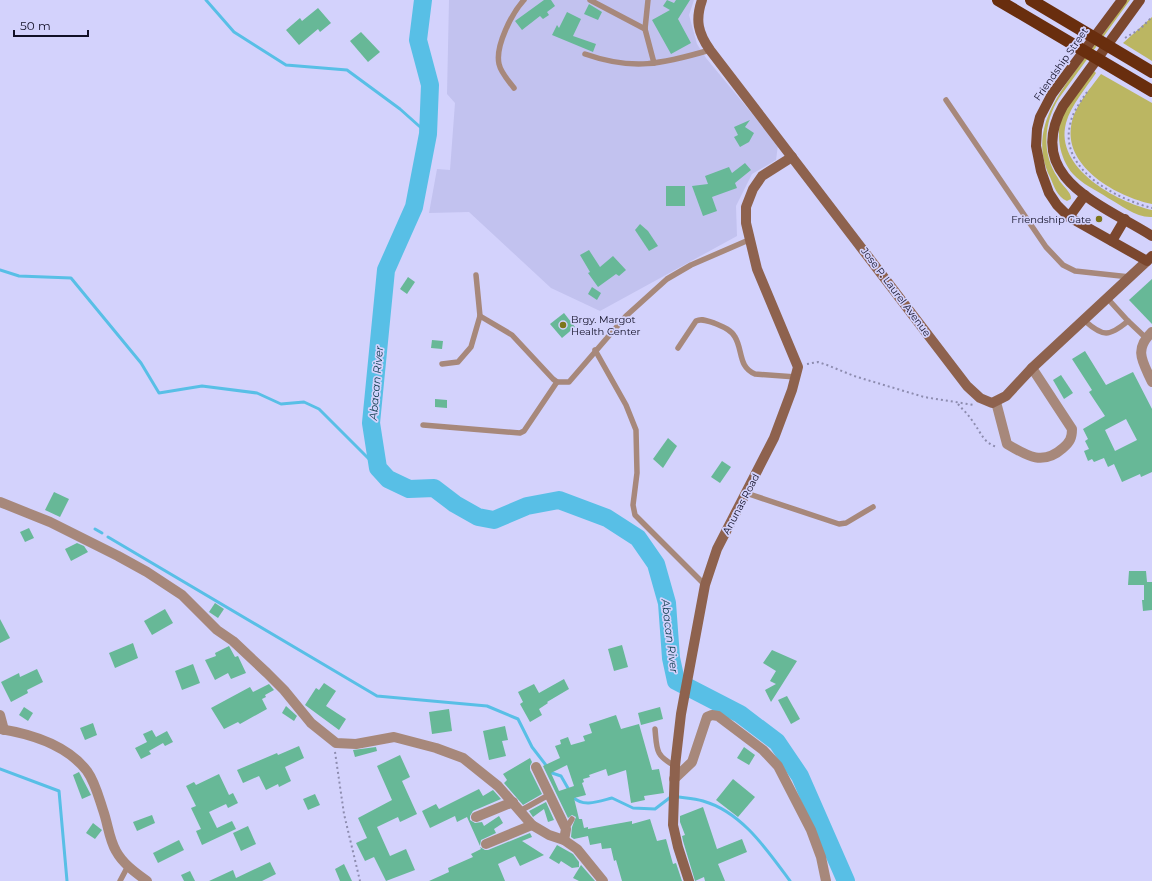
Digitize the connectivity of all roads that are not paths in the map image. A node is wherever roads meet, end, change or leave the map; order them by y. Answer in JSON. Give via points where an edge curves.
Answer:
{"nodes":[{"id":1,"x":524,"y":0,"type":"edge"},
{"id":2,"x":590,"y":0,"type":"edge"},
{"id":3,"x":648,"y":0,"type":"edge"},
{"id":4,"x":702,"y":0,"type":"edge"},
{"id":5,"x":998,"y":0,"type":"edge"},
{"id":6,"x":1031,"y":0,"type":"edge"},
{"id":7,"x":1122,"y":0,"type":"edge"},
{"id":8,"x":1140,"y":0,"type":"edge"},
{"id":9,"x":645,"y":28,"type":"junction"},
{"id":10,"x":710,"y":50,"type":"junction"},
{"id":11,"x":585,"y":54,"type":"dead end"},
{"id":12,"x":654,"y":63,"type":"junction"},
{"id":13,"x":1152,"y":72,"type":"edge"},
{"id":14,"x":514,"y":88,"type":"dead end"},
{"id":15,"x":1152,"y":91,"type":"edge"},
{"id":16,"x":946,"y":100,"type":"dead end"},
{"id":17,"x":792,"y":157,"type":"junction"},
{"id":18,"x":1085,"y":195,"type":"junction"},
{"id":19,"x":1069,"y":217,"type":"junction"},
{"id":20,"x":1125,"y":220,"type":"junction"},
{"id":21,"x":1152,"y":236,"type":"edge"},
{"id":22,"x":751,"y":239,"type":"junction"},
{"id":23,"x":1112,"y":241,"type":"junction"},
{"id":24,"x":1149,"y":258,"type":"edge"},
{"id":25,"x":476,"y":275,"type":"dead end"},
{"id":26,"x":1131,"y":277,"type":"junction"},
{"id":27,"x":1108,"y":299,"type":"junction"},
{"id":28,"x":480,"y":316,"type":"junction"},
{"id":29,"x":1084,"y":321,"type":"junction"},
{"id":30,"x":1128,"y":321,"type":"junction"},
{"id":31,"x":1149,"y":335,"type":"edge"},
{"id":32,"x":678,"y":348,"type":"dead end"},
{"id":33,"x":595,"y":350,"type":"junction"},
{"id":34,"x":442,"y":364,"type":"dead end"},
{"id":35,"x":1032,"y":368,"type":"junction"},
{"id":36,"x":796,"y":377,"type":"junction"},
{"id":37,"x":557,"y":382,"type":"junction"},
{"id":38,"x":1152,"y":382,"type":"edge"},
{"id":39,"x":992,"y":402,"type":"junction"},
{"id":40,"x":423,"y":425,"type":"dead end"},
{"id":41,"x":746,"y":493,"type":"junction"},
{"id":42,"x":0,"y":502,"type":"edge"},
{"id":43,"x":873,"y":507,"type":"dead end"},
{"id":44,"x":705,"y":584,"type":"junction"},
{"id":45,"x":0,"y":715,"type":"edge"},
{"id":46,"x":655,"y":729,"type":"dead end"},
{"id":47,"x":2,"y":730,"type":"edge"},
{"id":48,"x":675,"y":766,"type":"junction"},
{"id":49,"x":536,"y":767,"type":"dead end"},
{"id":50,"x":674,"y":782,"type":"junction"},
{"id":51,"x":545,"y":797,"type":"dead end"},
{"id":52,"x":513,"y":802,"type":"junction"},
{"id":53,"x":520,"y":811,"type":"junction"},
{"id":54,"x":476,"y":817,"type":"dead end"},
{"id":55,"x":572,"y":819,"type":"dead end"},
{"id":56,"x":532,"y":825,"type":"junction"},
{"id":57,"x":566,"y":829,"type":"junction"},
{"id":58,"x":564,"y":840,"type":"junction"},
{"id":59,"x":486,"y":844,"type":"dead end"},
{"id":60,"x":128,"y":866,"type":"junction"},
{"id":61,"x":120,"y":881,"type":"edge"},
{"id":62,"x":147,"y":881,"type":"edge"},
{"id":63,"x":603,"y":881,"type":"edge"},
{"id":64,"x":689,"y":881,"type":"edge"},
{"id":65,"x":826,"y":881,"type":"edge"}],
"edges":[{"from":1,"to":14,"type":"lane","via":[[515,10],[498,52],[499,64]]},
{"from":2,"to":9,"type":"lane"},
{"from":3,"to":9,"type":"lane"},
{"from":4,"to":10,"type":"street","name":"Jose P. Laurel Avenue","via":[[697,20],[703,40]]},
{"from":5,"to":15,"type":"highway"},
{"from":6,"to":13,"type":"highway","via":[[1081,30],[1120,46]]},
{"from":7,"to":19,"type":"main road","name":"Friendship Street","via":[[1052,94],[1037,128],[1038,160],[1049,193]]},
{"from":8,"to":18,"type":"main road","via":[[1063,106],[1052,130],[1053,152],[1057,164],[1068,182]]},
{"from":9,"to":12,"type":"lane"},
{"from":10,"to":12,"type":"lane"},
{"from":10,"to":17,"type":"street","name":"Jose P. Laurel Avenue"},
{"from":11,"to":12,"type":"lane","via":[[621,64]]},
{"from":16,"to":26,"type":"lane","via":[[1046,247],[1060,262],[1075,271]]},
{"from":17,"to":22,"type":"street","via":[[762,176],[753,189],[745,216]]},
{"from":17,"to":39,"type":"street","name":"Jose P. Laurel Avenue","via":[[967,386],[980,398]]},
{"from":18,"to":19,"type":"main road"},
{"from":18,"to":20,"type":"main road"},
{"from":19,"to":23,"type":"main road","name":"Friendship Street"},
{"from":20,"to":21,"type":"main road"},
{"from":20,"to":23,"type":"main road"},
{"from":22,"to":33,"type":"lane","via":[[691,265],[667,279],[646,296]]},
{"from":22,"to":36,"type":"street","name":"Anunas Road","via":[[762,283],[798,366]]},
{"from":23,"to":24,"type":"main road","name":"Friendship Street"},
{"from":24,"to":26,"type":"street"},
{"from":25,"to":28,"type":"lane"},
{"from":26,"to":27,"type":"street"},
{"from":27,"to":29,"type":"street"},
{"from":27,"to":30,"type":"lane"},
{"from":28,"to":34,"type":"lane","via":[[471,347],[464,357],[458,362]]},
{"from":28,"to":37,"type":"lane","via":[[512,335]]},
{"from":29,"to":30,"type":"lane","via":[[1097,331],[1108,334]]},
{"from":29,"to":35,"type":"street"},
{"from":30,"to":31,"type":"lane"},
{"from":31,"to":38,"type":"street","via":[[1142,344],[1142,361]]},
{"from":32,"to":36,"type":"lane","via":[[696,321],[705,320],[725,328],[735,337],[743,363],[749,372]]},
{"from":33,"to":37,"type":"lane","via":[[569,382]]},
{"from":33,"to":44,"type":"lane","via":[[626,405],[636,430],[637,473],[633,505],[635,515]]},
{"from":35,"to":39,"type":"street","via":[[1006,396]]},
{"from":35,"to":39,"type":"street","via":[[1072,430],[1072,437],[1058,453],[1046,459],[1029,455],[1007,444]]},
{"from":36,"to":41,"type":"street","name":"Anunas Road","via":[[774,438]]},
{"from":37,"to":40,"type":"lane","via":[[524,431],[520,433]]},
{"from":41,"to":43,"type":"lane","via":[[839,524],[846,523]]},
{"from":41,"to":44,"type":"street","name":"Anunas Road","via":[[715,555]]},
{"from":42,"to":52,"type":"street","via":[[50,522],[118,556],[182,595],[217,630],[267,673],[311,723],[336,743],[345,745],[394,737],[446,751],[463,758]]},
{"from":44,"to":48,"type":"street","name":"Anunas Road","via":[[681,714]]},
{"from":45,"to":47,"type":"street"},
{"from":46,"to":48,"type":"lane","via":[[658,754]]},
{"from":47,"to":60,"type":"street","via":[[26,734],[47,742],[78,760],[88,772],[97,792],[116,851]]},
{"from":48,"to":50,"type":"street","name":"Anunas Road"},
{"from":49,"to":57,"type":"street"},
{"from":50,"to":64,"type":"street","name":"Anunas Road","via":[[675,836]]},
{"from":50,"to":65,"type":"street","via":[[692,762],[707,717],[718,716],[763,750],[778,766],[811,830]]},
{"from":51,"to":53,"type":"lane"},
{"from":52,"to":53,"type":"street"},
{"from":52,"to":54,"type":"street"},
{"from":53,"to":56,"type":"street"},
{"from":55,"to":57,"type":"lane"},
{"from":56,"to":58,"type":"street"},
{"from":56,"to":59,"type":"street"},
{"from":57,"to":58,"type":"street"},
{"from":58,"to":63,"type":"street","via":[[584,856]]},
{"from":60,"to":61,"type":"lane"},
{"from":60,"to":62,"type":"street"}]}
